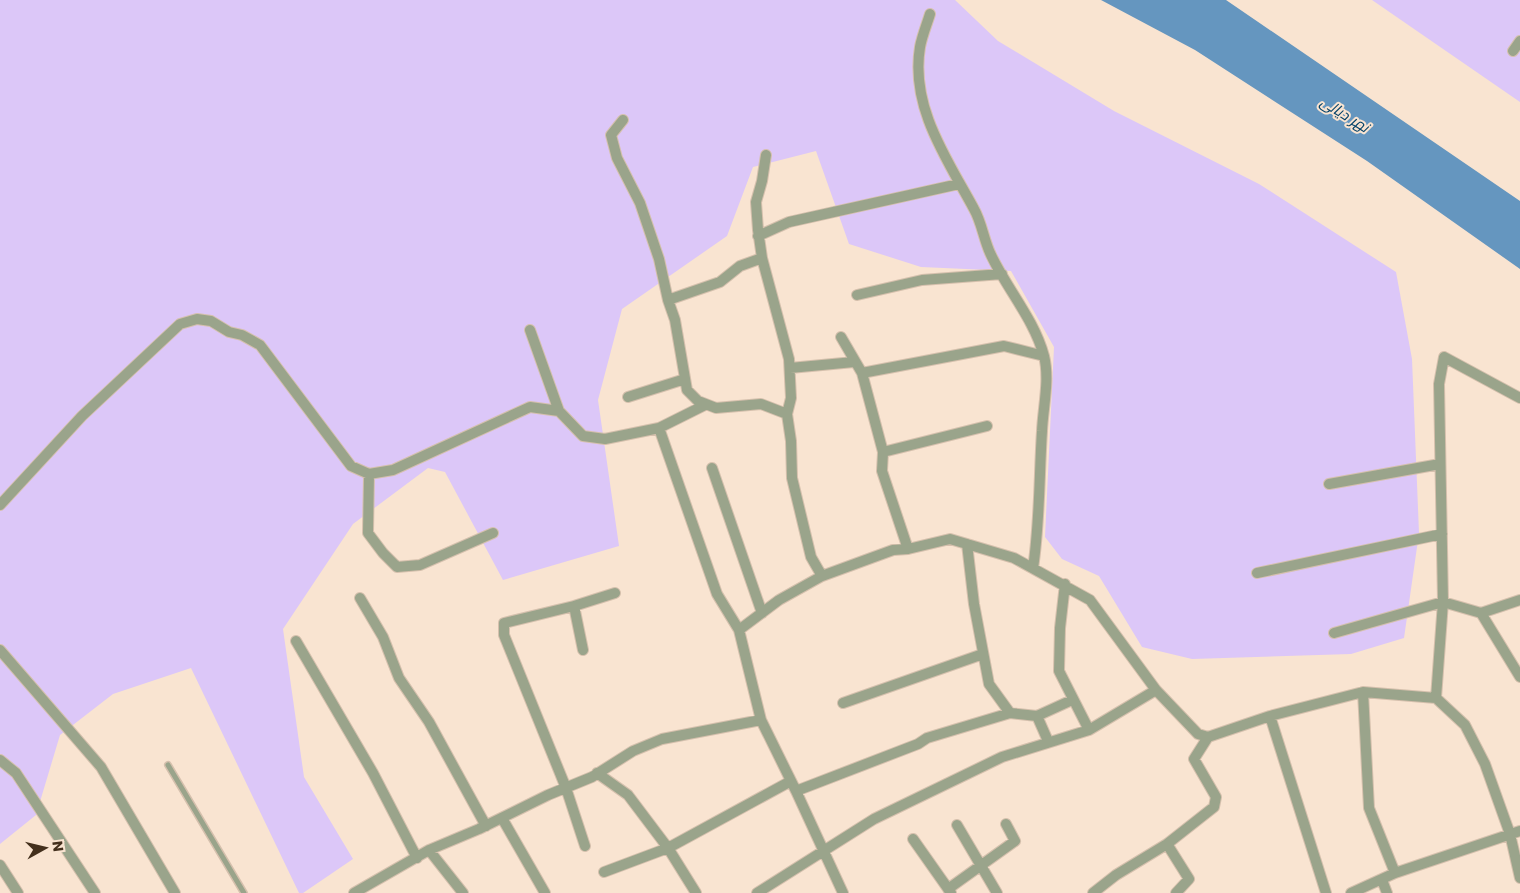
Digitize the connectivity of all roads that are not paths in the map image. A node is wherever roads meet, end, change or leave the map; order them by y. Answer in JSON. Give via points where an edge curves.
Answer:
{"nodes":[{"id":1,"x":930,"y":14,"type":"dead end"},
{"id":2,"x":1520,"y":42,"type":"edge"},
{"id":3,"x":1512,"y":51,"type":"dead end"},
{"id":4,"x":623,"y":120,"type":"dead end"},
{"id":5,"x":766,"y":156,"type":"dead end"},
{"id":6,"x":959,"y":184,"type":"junction"},
{"id":7,"x":758,"y":236,"type":"junction"},
{"id":8,"x":762,"y":258,"type":"junction"},
{"id":9,"x":1002,"y":274,"type":"junction"},
{"id":10,"x":857,"y":295,"type":"dead end"},
{"id":11,"x":668,"y":300,"type":"junction"},
{"id":12,"x":530,"y":330,"type":"dead end"},
{"id":13,"x":841,"y":337,"type":"dead end"},
{"id":14,"x":1044,"y":356,"type":"junction"},
{"id":15,"x":854,"y":362,"type":"junction"},
{"id":16,"x":790,"y":368,"type":"junction"},
{"id":17,"x":862,"y":373,"type":"junction"},
{"id":18,"x":685,"y":379,"type":"junction"},
{"id":19,"x":628,"y":397,"type":"dead end"},
{"id":20,"x":1520,"y":398,"type":"edge"},
{"id":21,"x":705,"y":405,"type":"junction"},
{"id":22,"x":560,"y":411,"type":"junction"},
{"id":23,"x":786,"y":414,"type":"junction"},
{"id":24,"x":987,"y":426,"type":"dead end"},
{"id":25,"x":659,"y":428,"type":"junction"},
{"id":26,"x":883,"y":452,"type":"junction"},
{"id":27,"x":1440,"y":464,"type":"junction"},
{"id":28,"x":712,"y":468,"type":"dead end"},
{"id":29,"x":369,"y":474,"type":"junction"},
{"id":30,"x":1329,"y":484,"type":"dead end"},
{"id":31,"x":0,"y":505,"type":"edge"},
{"id":32,"x":493,"y":533,"type":"dead end"},
{"id":33,"x":1442,"y":534,"type":"junction"},
{"id":34,"x":967,"y":544,"type":"junction"},
{"id":35,"x":908,"y":549,"type":"junction"},
{"id":36,"x":1033,"y":568,"type":"junction"},
{"id":37,"x":1257,"y":573,"type":"dead end"},
{"id":38,"x":822,"y":576,"type":"junction"},
{"id":39,"x":1066,"y":584,"type":"junction"},
{"id":40,"x":615,"y":593,"type":"dead end"},
{"id":41,"x":360,"y":598,"type":"dead end"},
{"id":42,"x":1520,"y":600,"type":"edge"},
{"id":43,"x":1443,"y":602,"type":"junction"},
{"id":44,"x":574,"y":606,"type":"junction"},
{"id":45,"x":762,"y":613,"type":"junction"},
{"id":46,"x":1481,"y":613,"type":"junction"},
{"id":47,"x":739,"y":630,"type":"junction"},
{"id":48,"x":1334,"y":633,"type":"dead end"},
{"id":49,"x":296,"y":642,"type":"dead end"},
{"id":50,"x":0,"y":650,"type":"edge"},
{"id":51,"x":583,"y":650,"type":"dead end"},
{"id":52,"x":983,"y":654,"type":"junction"},
{"id":53,"x":1520,"y":678,"type":"edge"},
{"id":54,"x":1156,"y":690,"type":"junction"},
{"id":55,"x":1364,"y":692,"type":"junction"},
{"id":56,"x":1436,"y":698,"type":"junction"},
{"id":57,"x":1072,"y":700,"type":"junction"},
{"id":58,"x":843,"y":702,"type":"dead end"},
{"id":59,"x":1010,"y":713,"type":"junction"},
{"id":60,"x":1037,"y":716,"type":"junction"},
{"id":61,"x":1270,"y":716,"type":"junction"},
{"id":62,"x":761,"y":720,"type":"junction"},
{"id":63,"x":1089,"y":730,"type":"junction"},
{"id":64,"x":1208,"y":737,"type":"junction"},
{"id":65,"x":1048,"y":741,"type":"junction"},
{"id":66,"x":0,"y":760,"type":"edge"},
{"id":67,"x":168,"y":765,"type":"dead end"},
{"id":68,"x":597,"y":773,"type":"junction"},
{"id":69,"x":791,"y":781,"type":"junction"},
{"id":70,"x":566,"y":788,"type":"junction"},
{"id":71,"x":796,"y":791,"type":"junction"},
{"id":72,"x":502,"y":818,"type":"junction"},
{"id":73,"x":1006,"y":824,"type":"dead end"},
{"id":74,"x":957,"y":825,"type":"dead end"},
{"id":75,"x":486,"y":826,"type":"junction"},
{"id":76,"x":1515,"y":833,"type":"edge"},
{"id":77,"x":913,"y":839,"type":"dead end"},
{"id":78,"x":1166,"y":844,"type":"junction"},
{"id":79,"x":585,"y":846,"type":"dead end"},
{"id":80,"x":668,"y":848,"type":"junction"},
{"id":81,"x":429,"y":850,"type":"junction"},
{"id":82,"x":824,"y":850,"type":"junction"},
{"id":83,"x":417,"y":858,"type":"junction"},
{"id":84,"x":0,"y":864,"type":"edge"},
{"id":85,"x":982,"y":864,"type":"junction"},
{"id":86,"x":604,"y":872,"type":"dead end"},
{"id":87,"x":1395,"y":873,"type":"junction"},
{"id":88,"x":1520,"y":878,"type":"edge"},
{"id":89,"x":1382,"y":880,"type":"junction"},
{"id":90,"x":950,"y":891,"type":"edge"},
{"id":91,"x":359,"y":892,"type":"edge"},
{"id":92,"x":18,"y":893,"type":"edge"},
{"id":93,"x":95,"y":893,"type":"edge"},
{"id":94,"x":175,"y":893,"type":"edge"},
{"id":95,"x":244,"y":893,"type":"edge"},
{"id":96,"x":463,"y":893,"type":"edge"},
{"id":97,"x":545,"y":893,"type":"edge"},
{"id":98,"x":696,"y":893,"type":"edge"},
{"id":99,"x":757,"y":893,"type":"edge"},
{"id":100,"x":843,"y":893,"type":"edge"},
{"id":101,"x":997,"y":893,"type":"edge"},
{"id":102,"x":1093,"y":893,"type":"edge"},
{"id":103,"x":1176,"y":893,"type":"edge"},
{"id":104,"x":1326,"y":893,"type":"edge"},
{"id":105,"x":1351,"y":893,"type":"edge"},
{"id":106,"x":1387,"y":893,"type":"edge"}],
"edges":[{"from":1,"to":6,"type":"street","via":[[920,47],[922,99],[935,139]]},
{"from":2,"to":3,"type":"street"},
{"from":4,"to":11,"type":"street","via":[[611,135],[617,158],[640,203],[659,259]]},
{"from":5,"to":7,"type":"street","via":[[756,202]]},
{"from":6,"to":7,"type":"street","via":[[789,222]]},
{"from":6,"to":9,"type":"street","via":[[975,210],[991,255]]},
{"from":7,"to":8,"type":"street"},
{"from":8,"to":11,"type":"street","via":[[740,266],[720,282]]},
{"from":8,"to":16,"type":"street"},
{"from":9,"to":10,"type":"street","via":[[922,280]]},
{"from":9,"to":14,"type":"street","via":[[1025,312]]},
{"from":11,"to":18,"type":"street","via":[[675,320]]},
{"from":12,"to":22,"type":"street"},
{"from":13,"to":15,"type":"street"},
{"from":14,"to":17,"type":"street","via":[[1004,346]]},
{"from":14,"to":36,"type":"street","via":[[1046,398],[1039,529]]},
{"from":15,"to":16,"type":"street"},
{"from":15,"to":17,"type":"street"},
{"from":16,"to":23,"type":"street","via":[[791,398]]},
{"from":17,"to":26,"type":"street"},
{"from":18,"to":19,"type":"street"},
{"from":18,"to":21,"type":"street","via":[[687,390]]},
{"from":20,"to":27,"type":"street","via":[[1444,357],[1439,384]]},
{"from":21,"to":23,"type":"street","via":[[734,408],[760,404]]},
{"from":21,"to":25,"type":"street"},
{"from":22,"to":25,"type":"street","via":[[583,436],[605,439]]},
{"from":22,"to":29,"type":"street","via":[[530,407],[393,470]]},
{"from":23,"to":38,"type":"street","via":[[792,478],[811,557]]},
{"from":24,"to":26,"type":"street"},
{"from":25,"to":47,"type":"street","via":[[717,594]]},
{"from":26,"to":35,"type":"street","via":[[882,471]]},
{"from":27,"to":30,"type":"street"},
{"from":27,"to":33,"type":"street"},
{"from":28,"to":45,"type":"street"},
{"from":29,"to":31,"type":"street","via":[[351,466],[260,345],[211,321],[197,319],[180,324],[89,409]]},
{"from":29,"to":32,"type":"street","via":[[368,533],[397,566],[420,565]]},
{"from":33,"to":37,"type":"street"},
{"from":33,"to":43,"type":"street"},
{"from":34,"to":35,"type":"street","via":[[950,539]]},
{"from":34,"to":36,"type":"street","via":[[1014,558]]},
{"from":34,"to":52,"type":"street"},
{"from":35,"to":38,"type":"street","via":[[893,550]]},
{"from":36,"to":39,"type":"street"},
{"from":38,"to":45,"type":"street"},
{"from":39,"to":54,"type":"street","via":[[1090,600]]},
{"from":39,"to":57,"type":"street","via":[[1059,671]]},
{"from":40,"to":44,"type":"street"},
{"from":41,"to":75,"type":"street","via":[[383,637],[399,678],[430,722]]},
{"from":42,"to":46,"type":"street"},
{"from":43,"to":46,"type":"street"},
{"from":43,"to":48,"type":"street"},
{"from":43,"to":56,"type":"street"},
{"from":44,"to":51,"type":"street"},
{"from":44,"to":70,"type":"street","via":[[504,623],[504,636]]},
{"from":45,"to":47,"type":"street"},
{"from":46,"to":53,"type":"street"},
{"from":47,"to":62,"type":"street"},
{"from":49,"to":83,"type":"street","via":[[373,773]]},
{"from":50,"to":94,"type":"street","via":[[101,767]]},
{"from":52,"to":58,"type":"street"},
{"from":52,"to":59,"type":"street","via":[[988,684]]},
{"from":54,"to":63,"type":"street"},
{"from":54,"to":64,"type":"street","via":[[1198,734]]},
{"from":55,"to":56,"type":"street"},
{"from":55,"to":61,"type":"street"},
{"from":55,"to":87,"type":"street","via":[[1369,808]]},
{"from":56,"to":76,"type":"street","via":[[1465,725]]},
{"from":57,"to":60,"type":"street"},
{"from":57,"to":63,"type":"street"},
{"from":59,"to":60,"type":"street"},
{"from":59,"to":71,"type":"street","via":[[927,738]]},
{"from":60,"to":65,"type":"street"},
{"from":61,"to":64,"type":"street"},
{"from":61,"to":104,"type":"street"},
{"from":62,"to":68,"type":"street","via":[[662,739],[633,751]]},
{"from":62,"to":69,"type":"street"},
{"from":63,"to":65,"type":"street"},
{"from":64,"to":78,"type":"street","via":[[1194,759],[1216,798],[1214,807]]},
{"from":65,"to":82,"type":"street","via":[[1002,757],[874,819]]},
{"from":66,"to":93,"type":"street","via":[[16,773]]},
{"from":67,"to":95,"type":"lane"},
{"from":68,"to":70,"type":"street"},
{"from":68,"to":80,"type":"street","via":[[628,795]]},
{"from":69,"to":71,"type":"street"},
{"from":69,"to":80,"type":"street"},
{"from":70,"to":72,"type":"street"},
{"from":70,"to":79,"type":"street"},
{"from":71,"to":82,"type":"street"},
{"from":72,"to":75,"type":"street"},
{"from":72,"to":97,"type":"street"},
{"from":73,"to":85,"type":"street","via":[[1015,841]]},
{"from":74,"to":85,"type":"street"},
{"from":75,"to":81,"type":"street"},
{"from":76,"to":87,"type":"street"},
{"from":76,"to":88,"type":"street"},
{"from":77,"to":90,"type":"street"},
{"from":78,"to":102,"type":"street"},
{"from":78,"to":103,"type":"street","via":[[1189,879]]},
{"from":80,"to":86,"type":"street"},
{"from":80,"to":98,"type":"street"},
{"from":81,"to":83,"type":"street"},
{"from":81,"to":96,"type":"street"},
{"from":82,"to":99,"type":"street"},
{"from":82,"to":100,"type":"street"},
{"from":83,"to":91,"type":"street"},
{"from":84,"to":92,"type":"street"},
{"from":85,"to":90,"type":"street"},
{"from":85,"to":101,"type":"street"},
{"from":87,"to":89,"type":"street"},
{"from":89,"to":105,"type":"street"},
{"from":89,"to":106,"type":"street"}]}
